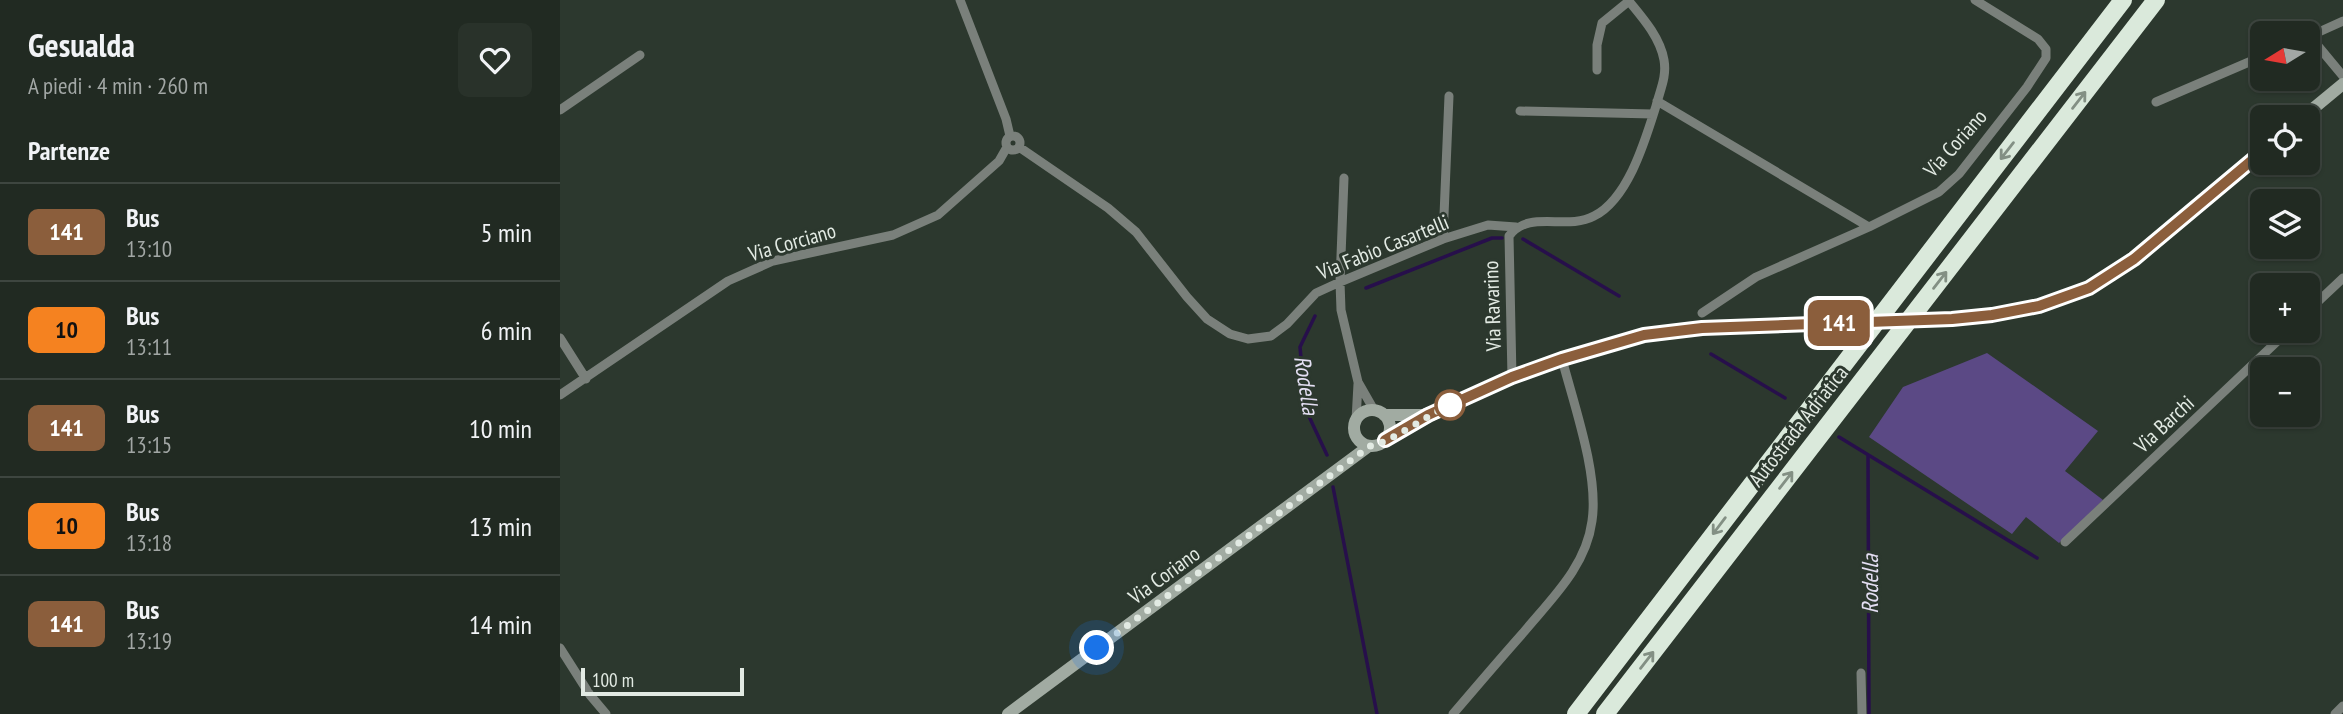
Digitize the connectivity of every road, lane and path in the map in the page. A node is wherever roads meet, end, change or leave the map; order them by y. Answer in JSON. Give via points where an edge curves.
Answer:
{"nodes":[{"id":1,"x":960,"y":0,"type":"edge"},
{"id":2,"x":1975,"y":0,"type":"edge"},
{"id":3,"x":2123,"y":0,"type":"edge"},
{"id":4,"x":2156,"y":0,"type":"edge"},
{"id":5,"x":1629,"y":1,"type":"edge"},
{"id":6,"x":2343,"y":20,"type":"edge"},
{"id":7,"x":2320,"y":31,"type":"edge"},
{"id":8,"x":2320,"y":48,"type":"edge"},
{"id":9,"x":639,"y":55,"type":"dead end"},
{"id":10,"x":2250,"y":62,"type":"edge"},
{"id":11,"x":1597,"y":70,"type":"dead end"},
{"id":12,"x":2343,"y":76,"type":"edge"},
{"id":13,"x":2343,"y":84,"type":"edge"},
{"id":14,"x":1449,"y":96,"type":"dead end"},
{"id":15,"x":1657,"y":101,"type":"junction"},
{"id":16,"x":2156,"y":102,"type":"dead end"},
{"id":17,"x":2318,"y":105,"type":"edge"},
{"id":18,"x":560,"y":110,"type":"edge"},
{"id":19,"x":1520,"y":111,"type":"dead end"},
{"id":20,"x":1653,"y":114,"type":"junction"},
{"id":21,"x":1010,"y":136,"type":"junction"},
{"id":22,"x":1007,"y":147,"type":"junction"},
{"id":23,"x":1018,"y":147,"type":"junction"},
{"id":24,"x":2250,"y":162,"type":"edge"},
{"id":25,"x":1344,"y":178,"type":"dead end"},
{"id":26,"x":1516,"y":227,"type":"junction"},
{"id":27,"x":1869,"y":227,"type":"junction"},
{"id":28,"x":1443,"y":239,"type":"junction"},
{"id":29,"x":2343,"y":278,"type":"edge"},
{"id":30,"x":1340,"y":282,"type":"junction"},
{"id":31,"x":2320,"y":300,"type":"edge"},
{"id":32,"x":1702,"y":313,"type":"dead end"},
{"id":33,"x":560,"y":338,"type":"edge"},
{"id":34,"x":2275,"y":343,"type":"edge"},
{"id":35,"x":1562,"y":359,"type":"junction"},
{"id":36,"x":1512,"y":377,"type":"junction"},
{"id":37,"x":586,"y":379,"type":"junction"},
{"id":38,"x":1358,"y":382,"type":"junction"},
{"id":39,"x":560,"y":395,"type":"edge"},
{"id":40,"x":1379,"y":413,"type":"junction"},
{"id":41,"x":1428,"y":415,"type":"junction"},
{"id":42,"x":1355,"y":426,"type":"junction"},
{"id":43,"x":1385,"y":440,"type":"junction"},
{"id":44,"x":1370,"y":446,"type":"junction"},
{"id":45,"x":1343,"y":467,"type":"junction"},
{"id":46,"x":2065,"y":542,"type":"dead end"},
{"id":47,"x":560,"y":648,"type":"edge"},
{"id":48,"x":1861,"y":673,"type":"dead end"},
{"id":49,"x":2343,"y":706,"type":"edge"},
{"id":50,"x":606,"y":714,"type":"edge"},
{"id":51,"x":1008,"y":714,"type":"edge"},
{"id":52,"x":1453,"y":714,"type":"edge"},
{"id":53,"x":1576,"y":714,"type":"edge"},
{"id":54,"x":1605,"y":714,"type":"edge"},
{"id":55,"x":1862,"y":714,"type":"edge"},
{"id":56,"x":2335,"y":714,"type":"edge"}],
"edges":[{"from":1,"to":21,"type":"street"},
{"from":2,"to":27,"type":"street","name":"Via Coriano","via":[[2038,39],[2046,58],[1959,174],[1939,192]]},
{"from":3,"to":53,"type":"highway","name":"Autostrada Adriatica","one_way":true},
{"from":54,"to":4,"type":"highway","name":"Autostrada Adriatica","one_way":true},
{"from":5,"to":11,"type":"street","via":[[1602,23]]},
{"from":5,"to":15,"type":"street","via":[[1664,58],[1665,78]]},
{"from":6,"to":7,"type":"street"},
{"from":8,"to":12,"type":"street"},
{"from":9,"to":18,"type":"street"},
{"from":10,"to":16,"type":"street"},
{"from":13,"to":17,"type":"main road"},
{"from":14,"to":28,"type":"street"},
{"from":15,"to":20,"type":"street"},
{"from":15,"to":27,"type":"street"},
{"from":19,"to":20,"type":"street"},
{"from":20,"to":26,"type":"street","via":[[1635,164],[1607,208],[1578,222],[1534,222]]},
{"from":21,"to":22,"type":"street","name":"Via Corciano"},
{"from":21,"to":23,"type":"street","via":[[1019,138]]},
{"from":22,"to":23,"type":"street"},
{"from":22,"to":37,"type":"street","name":"Via Corciano","via":[[999,161],[938,215],[893,235],[773,261],[728,281]]},
{"from":23,"to":30,"type":"street","name":"Via Fabio Casartelli","via":[[1136,232],[1194,305],[1230,334],[1248,339],[1271,336],[1316,293]]},
{"from":24,"to":35,"type":"main road","bridge":true,"via":[[2134,259],[2089,288],[2039,306],[1952,319],[1702,328],[1644,335]]},
{"from":25,"to":30,"type":"street"},
{"from":26,"to":28,"type":"street","name":"Via Fabio Casartelli","via":[[1488,225]]},
{"from":26,"to":36,"type":"street","name":"Via Ravarino","via":[[1509,236],[1508,250]]},
{"from":27,"to":32,"type":"street","name":"Via Coriano","via":[[1756,277]]},
{"from":28,"to":30,"type":"street","name":"Via Fabio Casartelli"},
{"from":29,"to":31,"type":"street"},
{"from":30,"to":38,"type":"street","via":[[1341,310]]},
{"from":33,"to":37,"type":"street"},
{"from":34,"to":46,"type":"street","name":"Via Barchi"},
{"from":35,"to":36,"type":"main road"},
{"from":35,"to":52,"type":"street","via":[[1593,490],[1586,550],[1567,580]]},
{"from":36,"to":41,"type":"main road"},
{"from":37,"to":39,"type":"street","name":"Via Corciano"},
{"from":38,"to":40,"type":"street"},
{"from":38,"to":42,"type":"street"},
{"from":40,"to":41,"type":"main road"},
{"from":40,"to":42,"type":"main road","via":[[1363,412]]},
{"from":40,"to":43,"type":"main road","via":[[1390,425]]},
{"from":41,"to":43,"type":"main road"},
{"from":42,"to":44,"type":"main road","via":[[1359,441]]},
{"from":42,"to":45,"type":"main road"},
{"from":43,"to":44,"type":"main road"},
{"from":44,"to":45,"type":"main road","name":"Via Coriano"},
{"from":45,"to":51,"type":"main road","name":"Via Coriano"},
{"from":47,"to":50,"type":"street"},
{"from":48,"to":55,"type":"street"},
{"from":49,"to":56,"type":"street"}]}
